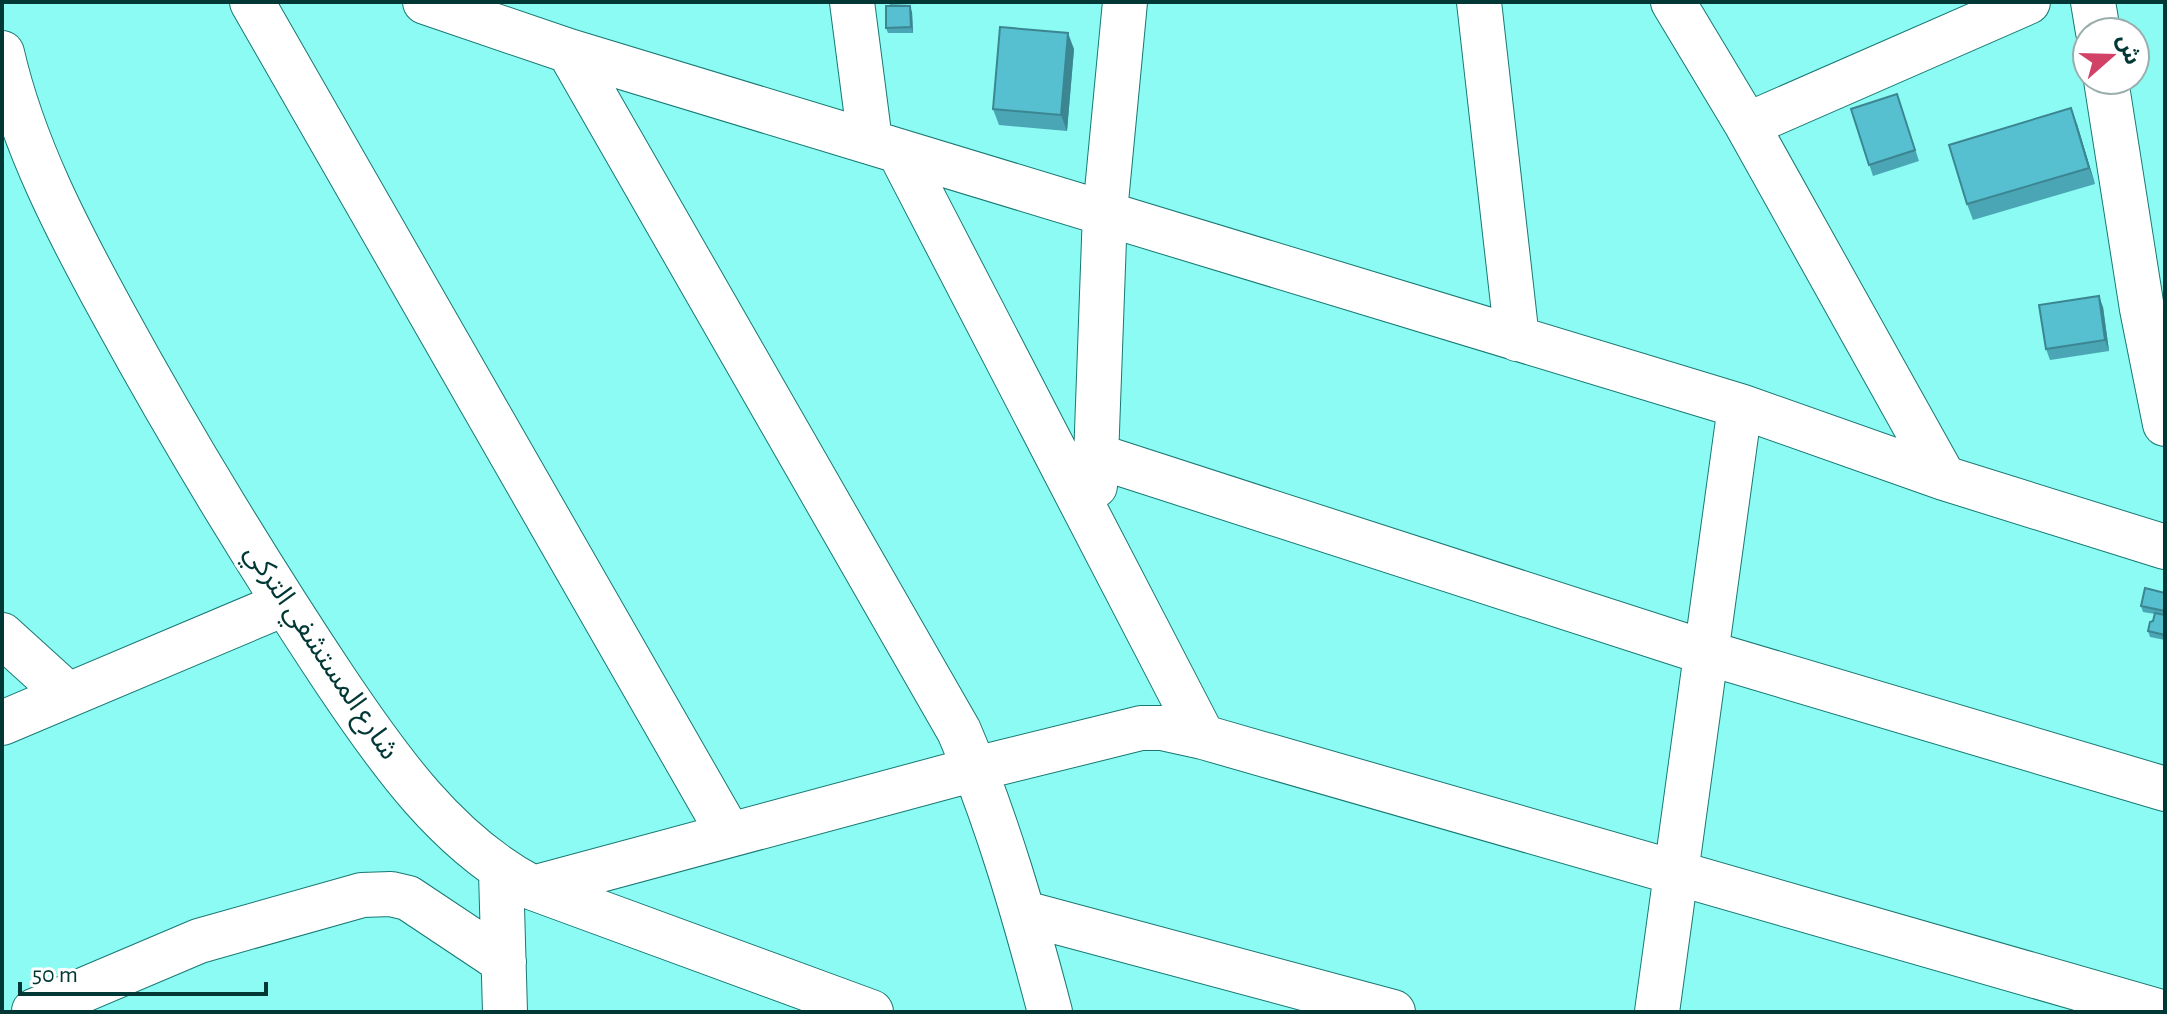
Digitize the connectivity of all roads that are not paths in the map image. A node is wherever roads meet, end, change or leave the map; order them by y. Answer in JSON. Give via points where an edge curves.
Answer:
{"nodes":[{"id":1,"x":252,"y":2,"type":"edge"},
{"id":2,"x":425,"y":2,"type":"edge"},
{"id":3,"x":852,"y":2,"type":"edge"},
{"id":4,"x":1125,"y":2,"type":"edge"},
{"id":5,"x":1479,"y":2,"type":"edge"},
{"id":6,"x":1673,"y":2,"type":"edge"},
{"id":7,"x":2028,"y":2,"type":"edge"},
{"id":8,"x":472,"y":10,"type":"edge"},
{"id":9,"x":569,"y":51,"type":"junction"},
{"id":10,"x":2,"y":55,"type":"edge"},
{"id":11,"x":2109,"y":96,"type":"edge"},
{"id":12,"x":1747,"y":125,"type":"junction"},
{"id":13,"x":884,"y":146,"type":"junction"},
{"id":14,"x":1105,"y":212,"type":"junction"},
{"id":15,"x":2154,"y":311,"type":"edge"},
{"id":16,"x":1517,"y":339,"type":"junction"},
{"id":17,"x":1740,"y":406,"type":"junction"},
{"id":18,"x":2165,"y":424,"type":"edge"},
{"id":19,"x":1097,"y":456,"type":"junction"},
{"id":20,"x":1944,"y":478,"type":"junction"},
{"id":21,"x":1093,"y":526,"type":"junction"},
{"id":22,"x":2165,"y":547,"type":"edge"},
{"id":23,"x":284,"y":604,"type":"junction"},
{"id":24,"x":2,"y":635,"type":"edge"},
{"id":25,"x":1704,"y":652,"type":"junction"},
{"id":26,"x":67,"y":694,"type":"junction"},
{"id":27,"x":2,"y":723,"type":"edge"},
{"id":28,"x":1203,"y":737,"type":"junction"},
{"id":29,"x":975,"y":769,"type":"junction"},
{"id":30,"x":2165,"y":789,"type":"edge"},
{"id":31,"x":729,"y":834,"type":"junction"},
{"id":32,"x":1674,"y":872,"type":"junction"},
{"id":33,"x":517,"y":880,"type":"junction"},
{"id":34,"x":1024,"y":913,"type":"junction"},
{"id":35,"x":504,"y":962,"type":"junction"},
{"id":36,"x":2054,"y":998,"type":"edge"},
{"id":37,"x":34,"y":1011,"type":"edge"},
{"id":38,"x":505,"y":1012,"type":"edge"},
{"id":39,"x":871,"y":1012,"type":"edge"},
{"id":40,"x":1050,"y":1012,"type":"edge"},
{"id":41,"x":1393,"y":1012,"type":"edge"},
{"id":42,"x":1657,"y":1012,"type":"edge"},
{"id":43,"x":2161,"y":1012,"type":"edge"}],
"edges":[{"from":1,"to":31,"type":"street"},
{"from":2,"to":8,"type":"street"},
{"from":3,"to":13,"type":"street"},
{"from":4,"to":14,"type":"street"},
{"from":5,"to":16,"type":"street"},
{"from":6,"to":12,"type":"street"},
{"from":7,"to":12,"type":"street"},
{"from":8,"to":9,"type":"street"},
{"from":9,"to":13,"type":"street"},
{"from":9,"to":29,"type":"street","via":[[959,731]]},
{"from":10,"to":23,"type":"street","name":"شارع المستشفي التركي","via":[[25,130],[71,237],[172,420]]},
{"from":11,"to":15,"type":"street"},
{"from":12,"to":20,"type":"street"},
{"from":13,"to":14,"type":"street"},
{"from":13,"to":21,"type":"street"},
{"from":14,"to":16,"type":"street"},
{"from":14,"to":19,"type":"street"},
{"from":15,"to":18,"type":"street"},
{"from":16,"to":17,"type":"street"},
{"from":17,"to":20,"type":"street"},
{"from":17,"to":25,"type":"street"},
{"from":19,"to":21,"type":"street"},
{"from":19,"to":25,"type":"street"},
{"from":20,"to":22,"type":"street"},
{"from":21,"to":28,"type":"street"},
{"from":23,"to":26,"type":"street"},
{"from":23,"to":33,"type":"street","name":"شارع المستشفي التركي","via":[[411,785],[455,831]]},
{"from":24,"to":26,"type":"street"},
{"from":25,"to":30,"type":"street"},
{"from":25,"to":32,"type":"street"},
{"from":26,"to":27,"type":"street"},
{"from":28,"to":29,"type":"street","via":[[1141,728]]},
{"from":28,"to":32,"type":"street"},
{"from":29,"to":31,"type":"street"},
{"from":29,"to":34,"type":"street"},
{"from":31,"to":33,"type":"street"},
{"from":32,"to":36,"type":"street"},
{"from":32,"to":42,"type":"street"},
{"from":33,"to":35,"type":"street"},
{"from":33,"to":39,"type":"street","name":"شارع المستشفي التركي"},
{"from":34,"to":40,"type":"street"},
{"from":34,"to":41,"type":"street"},
{"from":35,"to":37,"type":"street","via":[[408,898],[362,895],[199,941]]},
{"from":35,"to":38,"type":"street"},
{"from":36,"to":43,"type":"street"}]}
